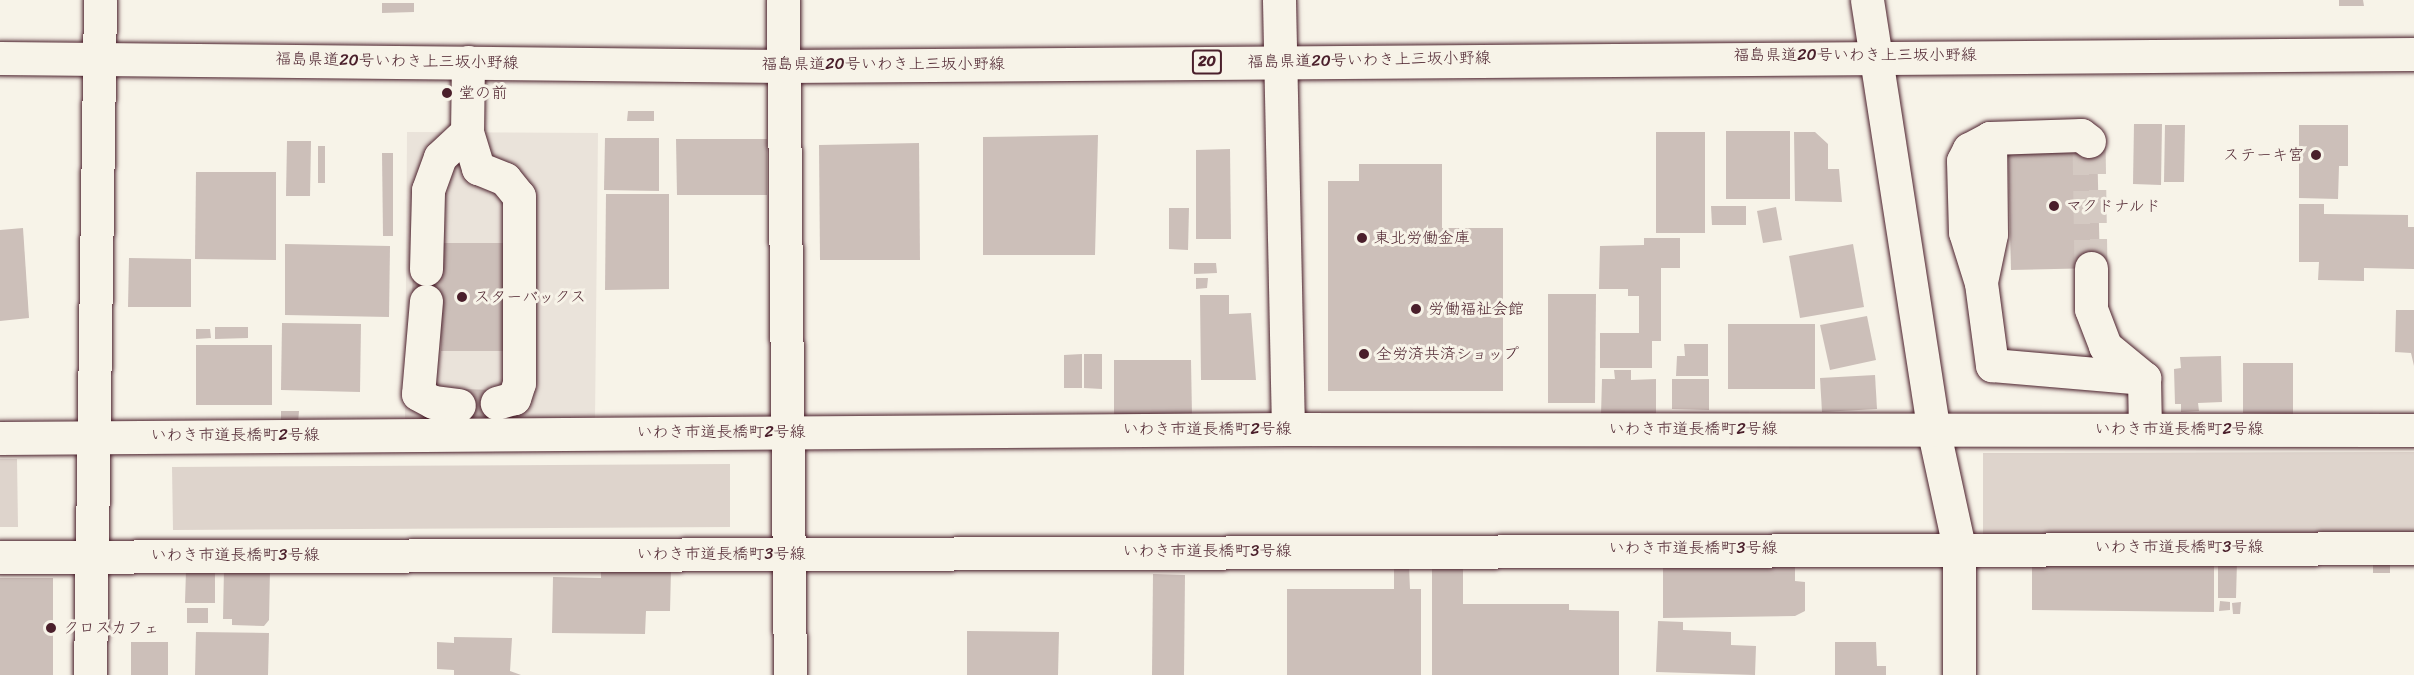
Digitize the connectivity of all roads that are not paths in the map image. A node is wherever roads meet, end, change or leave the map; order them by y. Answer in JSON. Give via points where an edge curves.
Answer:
{"nodes":[{"id":1,"x":100,"y":0,"type":"edge"},
{"id":2,"x":783,"y":0,"type":"edge"},
{"id":3,"x":1279,"y":0,"type":"edge"},
{"id":4,"x":1868,"y":0,"type":"edge"},
{"id":5,"x":1874,"y":54,"type":"junction"},
{"id":6,"x":2414,"y":54,"type":"edge"},
{"id":7,"x":98,"y":57,"type":"junction"},
{"id":8,"x":0,"y":58,"type":"edge"},
{"id":9,"x":468,"y":62,"type":"junction"},
{"id":10,"x":1279,"y":62,"type":"junction"},
{"id":11,"x":785,"y":66,"type":"junction"},
{"id":12,"x":467,"y":132,"type":"junction"},
{"id":13,"x":2089,"y":141,"type":"dead end"},
{"id":14,"x":2091,"y":268,"type":"tunnel mouth"},
{"id":15,"x":2144,"y":378,"type":"junction"},
{"id":16,"x":497,"y":403,"type":"dead end"},
{"id":17,"x":459,"y":405,"type":"dead end"},
{"id":18,"x":1933,"y":428,"type":"junction"},
{"id":19,"x":1288,"y":429,"type":"junction"},
{"id":20,"x":2145,"y":429,"type":"junction"},
{"id":21,"x":2414,"y":430,"type":"edge"},
{"id":22,"x":789,"y":432,"type":"junction"},
{"id":23,"x":91,"y":436,"type":"junction"},
{"id":24,"x":0,"y":438,"type":"edge"},
{"id":25,"x":1959,"y":547,"type":"junction"},
{"id":26,"x":2414,"y":548,"type":"edge"},
{"id":27,"x":790,"y":553,"type":"junction"},
{"id":28,"x":90,"y":556,"type":"junction"},
{"id":29,"x":0,"y":557,"type":"edge"},
{"id":30,"x":90,"y":675,"type":"edge"},
{"id":31,"x":790,"y":675,"type":"edge"},
{"id":32,"x":1959,"y":675,"type":"edge"}],
"edges":[{"from":1,"to":7,"type":"street"},
{"from":2,"to":11,"type":"street"},
{"from":3,"to":10,"type":"street"},
{"from":4,"to":5,"type":"street"},
{"from":5,"to":6,"type":"street","name":"福島県道20号いわき上三坂小野線","number":"20"},
{"from":5,"to":10,"type":"street","name":"福島県道20号いわき上三坂小野線","number":"20"},
{"from":5,"to":18,"type":"street"},
{"from":7,"to":8,"type":"street","name":"福島県道20号いわき上三坂小野線","number":"20"},
{"from":7,"to":9,"type":"street","name":"福島県道20号いわき上三坂小野線","number":"20"},
{"from":7,"to":23,"type":"street"},
{"from":9,"to":11,"type":"street","name":"福島県道20号いわき上三坂小野線","number":"20"},
{"from":9,"to":12,"type":"street"},
{"from":10,"to":11,"type":"street","name":"福島県道20号いわき上三坂小野線","number":"20"},
{"from":10,"to":19,"type":"street"},
{"from":11,"to":22,"type":"street"},
{"from":12,"to":16,"type":"street","via":[[478,168],[505,180],[519,196],[519,383],[514,398]]},
{"from":12,"to":17,"type":"street","via":[[440,157],[428,190],[418,394],[433,402]]},
{"from":13,"to":15,"type":"street","via":[[2081,135],[1990,138],[1969,148],[1963,161],[1965,232],[1981,283],[1992,365]]},
{"from":14,"to":15,"type":"street","via":[[2091,309],[2105,346]]},
{"from":15,"to":20,"type":"street"},
{"from":18,"to":19,"type":"street","name":"いわき市道長橋町2号線"},
{"from":18,"to":20,"type":"street","name":"いわき市道長橋町2号線"},
{"from":18,"to":25,"type":"street"},
{"from":19,"to":22,"type":"street","name":"いわき市道長橋町2号線"},
{"from":20,"to":21,"type":"street","name":"いわき市道長橋町2号線"},
{"from":22,"to":23,"type":"street","name":"いわき市道長橋町2号線"},
{"from":22,"to":27,"type":"street"},
{"from":23,"to":24,"type":"street","name":"いわき市道長橋町2号線"},
{"from":23,"to":28,"type":"street"},
{"from":25,"to":26,"type":"street","name":"いわき市道長橋町3号線"},
{"from":25,"to":27,"type":"street","name":"いわき市道長橋町3号線"},
{"from":25,"to":32,"type":"street"},
{"from":27,"to":28,"type":"street","name":"いわき市道長橋町3号線"},
{"from":27,"to":31,"type":"street"},
{"from":28,"to":29,"type":"street","name":"いわき市道長橋町3号線"},
{"from":28,"to":30,"type":"street"}]}
